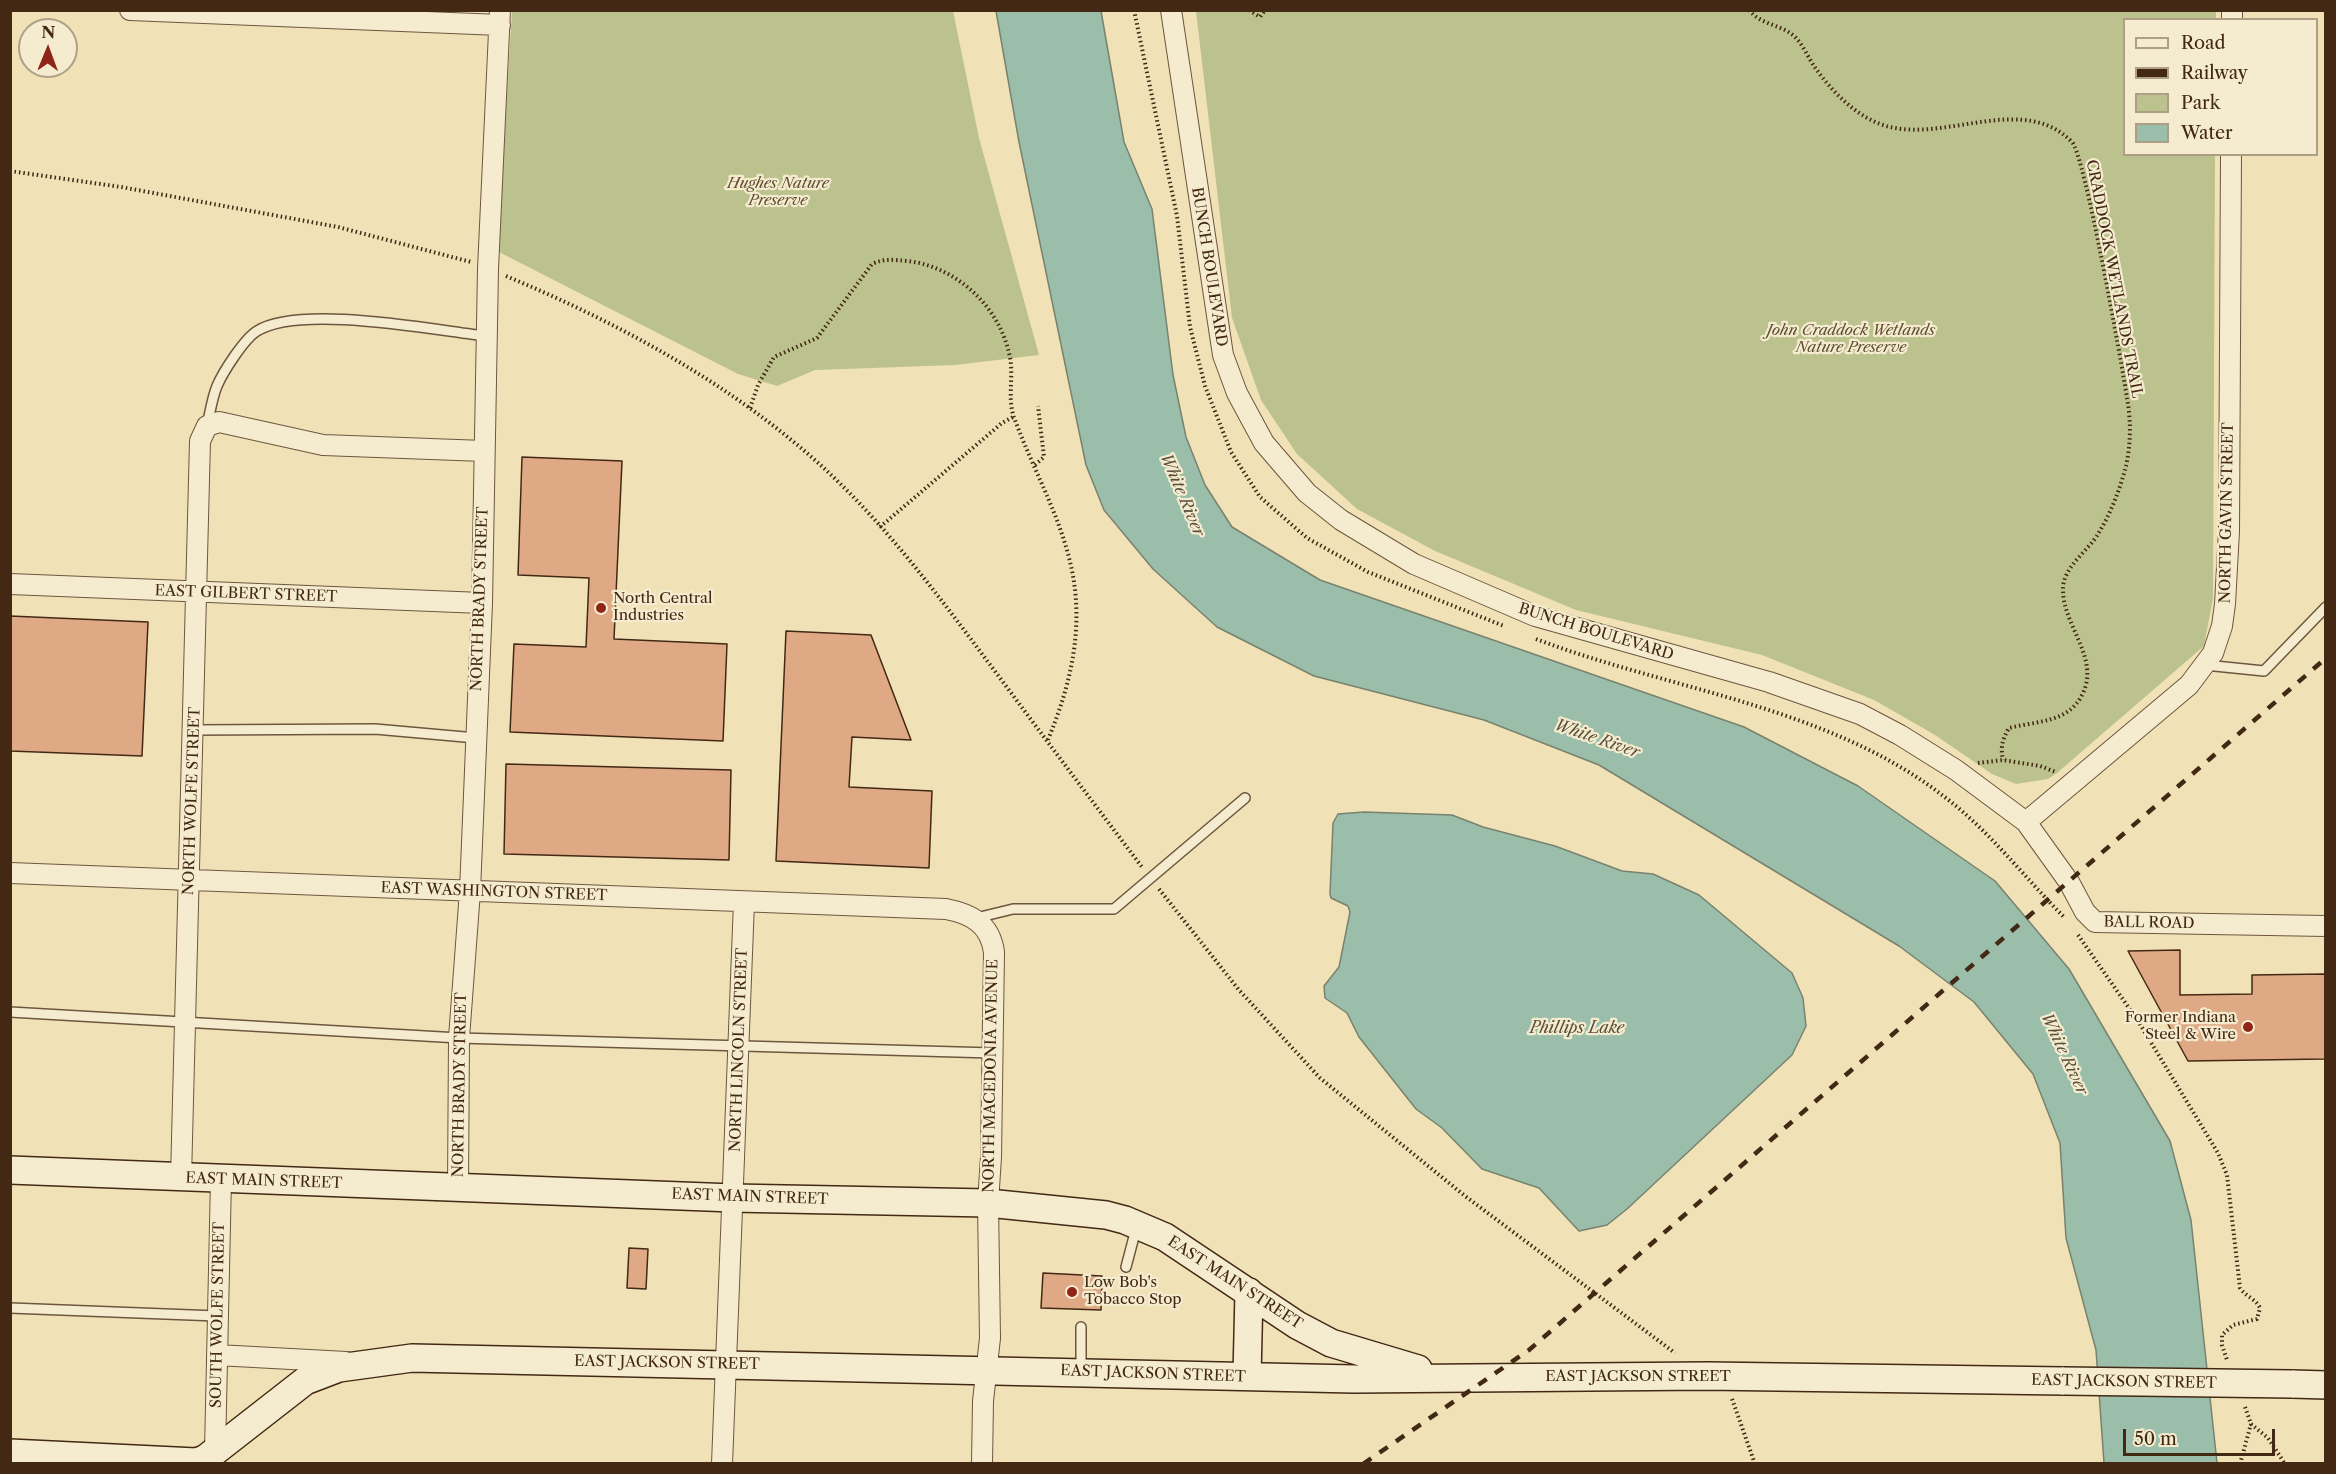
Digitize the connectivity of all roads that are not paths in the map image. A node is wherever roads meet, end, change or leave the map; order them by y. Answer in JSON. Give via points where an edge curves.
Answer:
{"nodes":[{"id":1,"x":130,"y":10,"type":"edge"},
{"id":2,"x":1171,"y":10,"type":"edge"},
{"id":3,"x":222,"y":12,"type":"edge"},
{"id":4,"x":352,"y":15,"type":"edge"},
{"id":5,"x":500,"y":18,"type":"edge"},
{"id":6,"x":2231,"y":156,"type":"edge"},
{"id":7,"x":486,"y":336,"type":"junction"},
{"id":8,"x":207,"y":426,"type":"junction"},
{"id":9,"x":484,"y":451,"type":"junction"},
{"id":10,"x":10,"y":584,"type":"edge"},
{"id":11,"x":198,"y":592,"type":"junction"},
{"id":12,"x":482,"y":603,"type":"junction"},
{"id":13,"x":2325,"y":607,"type":"edge"},
{"id":14,"x":2205,"y":665,"type":"junction"},
{"id":15,"x":194,"y":730,"type":"junction"},
{"id":16,"x":476,"y":738,"type":"junction"},
{"id":17,"x":1245,"y":798,"type":"dead end"},
{"id":18,"x":2026,"y":822,"type":"junction"},
{"id":19,"x":10,"y":873,"type":"edge"},
{"id":20,"x":190,"y":880,"type":"junction"},
{"id":21,"x":470,"y":891,"type":"junction"},
{"id":22,"x":744,"y":902,"type":"junction"},
{"id":23,"x":976,"y":918,"type":"junction"},
{"id":24,"x":2325,"y":926,"type":"edge"},
{"id":25,"x":10,"y":1012,"type":"edge"},
{"id":26,"x":183,"y":1023,"type":"junction"},
{"id":27,"x":459,"y":1038,"type":"junction"},
{"id":28,"x":739,"y":1047,"type":"junction"},
{"id":29,"x":993,"y":1053,"type":"junction"},
{"id":30,"x":10,"y":1170,"type":"edge"},
{"id":31,"x":181,"y":1178,"type":"junction"},
{"id":32,"x":221,"y":1179,"type":"junction"},
{"id":33,"x":458,"y":1188,"type":"junction"},
{"id":34,"x":733,"y":1198,"type":"junction"},
{"id":35,"x":988,"y":1203,"type":"junction"},
{"id":36,"x":1137,"y":1225,"type":"junction"},
{"id":37,"x":1126,"y":1267,"type":"dead end"},
{"id":38,"x":1249,"y":1292,"type":"junction"},
{"id":39,"x":10,"y":1308,"type":"edge"},
{"id":40,"x":217,"y":1316,"type":"junction"},
{"id":41,"x":1081,"y":1327,"type":"dead end"},
{"id":42,"x":217,"y":1356,"type":"junction"},
{"id":43,"x":372,"y":1364,"type":"junction"},
{"id":44,"x":727,"y":1364,"type":"junction"},
{"id":45,"x":987,"y":1369,"type":"junction"},
{"id":46,"x":1081,"y":1372,"type":"junction"},
{"id":47,"x":1247,"y":1376,"type":"junction"},
{"id":48,"x":1449,"y":1377,"type":"junction"},
{"id":49,"x":2325,"y":1385,"type":"edge"},
{"id":50,"x":215,"y":1451,"type":"junction"},
{"id":51,"x":10,"y":1454,"type":"edge"},
{"id":52,"x":722,"y":1464,"type":"edge"},
{"id":53,"x":982,"y":1464,"type":"edge"}],
"edges":[{"from":1,"to":3,"type":"street"},
{"from":2,"to":18,"type":"street","name":"BUNCH BOULEVARD","via":[[1223,355],[1255,428],[1307,493],[1375,542],[1535,616],[1827,701],[1900,735]]},
{"from":3,"to":4,"type":"street"},
{"from":4,"to":5,"type":"street"},
{"from":5,"to":7,"type":"street","name":"NORTH BRADY STREET"},
{"from":6,"to":14,"type":"street","name":"NORTH GAVIN STREET","via":[[2226,594],[2218,640]]},
{"from":7,"to":8,"type":"lane","via":[[332,319],[293,318],[271,324],[255,332],[231,363],[217,386]]},
{"from":7,"to":9,"type":"street","name":"NORTH BRADY STREET"},
{"from":8,"to":9,"type":"street","via":[[219,422],[323,445]]},
{"from":8,"to":11,"type":"street","name":"NORTH WOLFE STREET","via":[[200,441]]},
{"from":9,"to":12,"type":"street","name":"NORTH BRADY STREET"},
{"from":10,"to":11,"type":"street","name":"EAST GILBERT STREET"},
{"from":11,"to":12,"type":"street","name":"EAST GILBERT STREET"},
{"from":11,"to":15,"type":"street","name":"NORTH WOLFE STREET"},
{"from":12,"to":16,"type":"street","name":"NORTH BRADY STREET"},
{"from":13,"to":14,"type":"lane","via":[[2264,671]]},
{"from":14,"to":18,"type":"street","name":"NORTH GAVIN STREET","via":[[2189,685]]},
{"from":15,"to":16,"type":"lane","via":[[375,729]]},
{"from":15,"to":20,"type":"street","name":"NORTH WOLFE STREET"},
{"from":16,"to":21,"type":"street","name":"NORTH BRADY STREET"},
{"from":17,"to":23,"type":"lane","via":[[1114,909],[1013,909]]},
{"from":18,"to":24,"type":"street","name":"BALL ROAD","via":[[2069,882],[2085,912],[2096,922]]},
{"from":19,"to":20,"type":"street","name":"EAST WASHINGTON STREET"},
{"from":20,"to":21,"type":"street","name":"EAST WASHINGTON STREET"},
{"from":20,"to":26,"type":"street","name":"NORTH WOLFE STREET"},
{"from":21,"to":22,"type":"street","name":"EAST WASHINGTON STREET"},
{"from":21,"to":27,"type":"street","name":"NORTH BRADY STREET"},
{"from":22,"to":23,"type":"street","name":"EAST WASHINGTON STREET","via":[[946,909]]},
{"from":22,"to":28,"type":"street","name":"NORTH LINCOLN STREET"},
{"from":23,"to":29,"type":"street","name":"NORTH MACEDONIA AVENUE","via":[[992,942]]},
{"from":25,"to":26,"type":"lane"},
{"from":26,"to":27,"type":"lane"},
{"from":26,"to":31,"type":"street","name":"NORTH WOLFE STREET"},
{"from":27,"to":28,"type":"lane"},
{"from":27,"to":33,"type":"street","name":"NORTH BRADY STREET"},
{"from":28,"to":29,"type":"lane"},
{"from":28,"to":34,"type":"street","name":"NORTH LINCOLN STREET"},
{"from":29,"to":35,"type":"street","name":"NORTH MACEDONIA AVENUE"},
{"from":30,"to":31,"type":"main road","name":"EAST MAIN STREET"},
{"from":31,"to":32,"type":"main road","name":"EAST MAIN STREET"},
{"from":32,"to":33,"type":"main road","name":"EAST MAIN STREET"},
{"from":32,"to":40,"type":"street","name":"SOUTH WOLFE STREET"},
{"from":33,"to":34,"type":"main road","name":"EAST MAIN STREET"},
{"from":34,"to":35,"type":"main road","name":"EAST MAIN STREET"},
{"from":34,"to":44,"type":"street","name":"NORTH LINCOLN STREET"},
{"from":35,"to":36,"type":"main road","name":"EAST MAIN STREET","via":[[1106,1215]]},
{"from":35,"to":45,"type":"street","name":"NORTH MACEDONIA AVENUE"},
{"from":36,"to":37,"type":"lane"},
{"from":36,"to":38,"type":"main road","name":"EAST MAIN STREET","via":[[1165,1238]]},
{"from":38,"to":47,"type":"main road"},
{"from":38,"to":48,"type":"main road","name":"EAST MAIN STREET","via":[[1331,1343]]},
{"from":39,"to":40,"type":"lane"},
{"from":40,"to":42,"type":"street","name":"SOUTH WOLFE STREET"},
{"from":41,"to":46,"type":"lane"},
{"from":42,"to":43,"type":"street"},
{"from":42,"to":50,"type":"street","name":"SOUTH WOLFE STREET"},
{"from":43,"to":44,"type":"main road","name":"EAST JACKSON STREET","via":[[412,1358]]},
{"from":43,"to":50,"type":"main road","name":"EAST JACKSON STREET","via":[[339,1368],[305,1381]]},
{"from":44,"to":45,"type":"main road","name":"EAST JACKSON STREET"},
{"from":44,"to":52,"type":"street","name":"NORTH LINCOLN STREET"},
{"from":45,"to":46,"type":"main road","name":"EAST JACKSON STREET"},
{"from":45,"to":53,"type":"street","name":"NORTH MACEDONIA AVENUE"},
{"from":46,"to":47,"type":"main road","name":"EAST JACKSON STREET"},
{"from":47,"to":48,"type":"main road","name":"EAST JACKSON STREET"},
{"from":48,"to":49,"type":"main road","name":"EAST JACKSON STREET","bridge":true,"via":[[1707,1376]]},
{"from":50,"to":51,"type":"main road","name":"EAST JACKSON STREET","via":[[196,1462]]}]}
